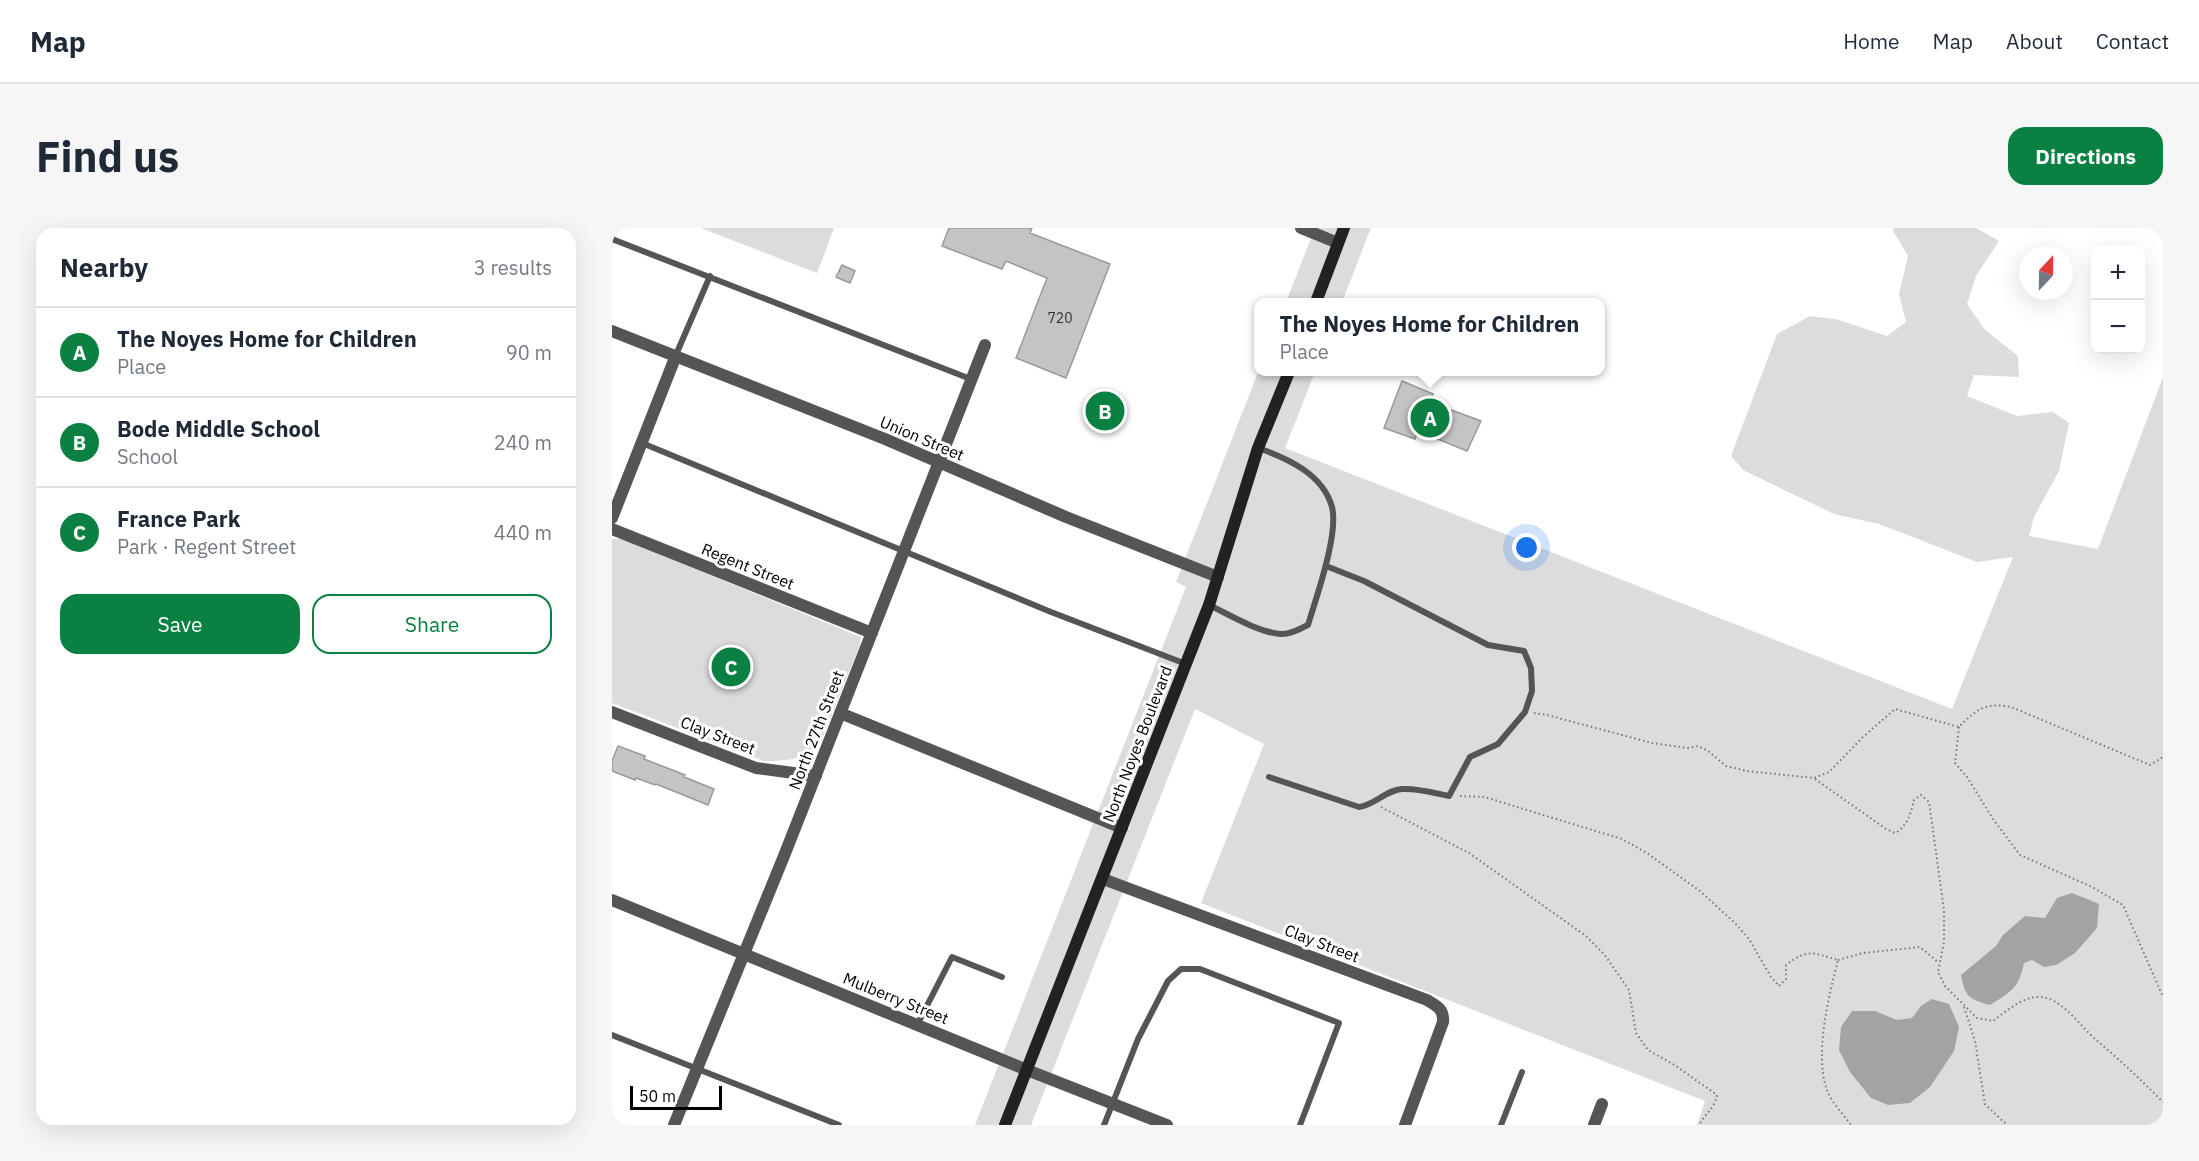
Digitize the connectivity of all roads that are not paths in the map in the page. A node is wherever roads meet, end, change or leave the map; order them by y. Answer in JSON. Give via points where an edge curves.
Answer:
{"nodes":[{"id":1,"x":1301,"y":228,"type":"edge"},
{"id":2,"x":1344,"y":228,"type":"edge"},
{"id":3,"x":612,"y":238,"type":"edge"},
{"id":4,"x":1338,"y":243,"type":"junction"},
{"id":5,"x":710,"y":276,"type":"junction"},
{"id":6,"x":1318,"y":298,"type":"edge"},
{"id":7,"x":612,"y":332,"type":"edge"},
{"id":8,"x":985,"y":345,"type":"dead end"},
{"id":9,"x":675,"y":358,"type":"junction"},
{"id":10,"x":1287,"y":376,"type":"edge"},
{"id":11,"x":971,"y":382,"type":"junction"},
{"id":12,"x":641,"y":443,"type":"junction"},
{"id":13,"x":1258,"y":447,"type":"junction"},
{"id":14,"x":939,"y":463,"type":"junction"},
{"id":15,"x":612,"y":518,"type":"edge"},
{"id":16,"x":612,"y":529,"type":"edge"},
{"id":17,"x":904,"y":551,"type":"junction"},
{"id":18,"x":1326,"y":566,"type":"junction"},
{"id":19,"x":1218,"y":577,"type":"junction"},
{"id":20,"x":1209,"y":605,"type":"junction"},
{"id":21,"x":872,"y":633,"type":"junction"},
{"id":22,"x":1186,"y":664,"type":"junction"},
{"id":23,"x":612,"y":712,"type":"edge"},
{"id":24,"x":840,"y":713,"type":"junction"},
{"id":25,"x":816,"y":776,"type":"junction"},
{"id":26,"x":1269,"y":777,"type":"dead end"},
{"id":27,"x":1122,"y":828,"type":"junction"},
{"id":28,"x":1103,"y":879,"type":"junction"},
{"id":29,"x":612,"y":900,"type":"edge"},
{"id":30,"x":744,"y":953,"type":"junction"},
{"id":31,"x":1002,"y":977,"type":"dead end"},
{"id":32,"x":917,"y":1024,"type":"junction"},
{"id":33,"x":612,"y":1035,"type":"edge"},
{"id":34,"x":697,"y":1068,"type":"junction"},
{"id":35,"x":1027,"y":1070,"type":"junction"},
{"id":36,"x":1522,"y":1072,"type":"dead end"},
{"id":37,"x":1113,"y":1104,"type":"junction"},
{"id":38,"x":1602,"y":1104,"type":"dead end"},
{"id":39,"x":674,"y":1125,"type":"edge"},
{"id":40,"x":839,"y":1125,"type":"edge"},
{"id":41,"x":1005,"y":1125,"type":"edge"},
{"id":42,"x":1104,"y":1125,"type":"edge"},
{"id":43,"x":1167,"y":1125,"type":"edge"},
{"id":44,"x":1300,"y":1125,"type":"edge"},
{"id":45,"x":1405,"y":1125,"type":"edge"},
{"id":46,"x":1501,"y":1125,"type":"edge"},
{"id":47,"x":1594,"y":1125,"type":"edge"}],
"edges":[{"from":1,"to":4,"type":"street"},
{"from":2,"to":4,"type":"street"},
{"from":3,"to":5,"type":"lane"},
{"from":4,"to":6,"type":"street"},
{"from":5,"to":9,"type":"lane"},
{"from":5,"to":11,"type":"lane"},
{"from":7,"to":9,"type":"street","name":"Union Street"},
{"from":8,"to":11,"type":"street","name":"North 27th Street"},
{"from":9,"to":12,"type":"street"},
{"from":9,"to":14,"type":"street","name":"Union Street"},
{"from":10,"to":13,"type":"street","name":"North Noyes Boulevard"},
{"from":11,"to":14,"type":"street","name":"North 27th Street"},
{"from":12,"to":15,"type":"street"},
{"from":12,"to":17,"type":"lane"},
{"from":13,"to":18,"type":"lane","via":[[1309,473],[1323,488],[1333,520]]},
{"from":13,"to":19,"type":"street","name":"North Noyes Boulevard"},
{"from":14,"to":17,"type":"street","name":"North 27th Street"},
{"from":14,"to":19,"type":"street","name":"Union Street"},
{"from":16,"to":21,"type":"street","name":"Regent Street"},
{"from":17,"to":21,"type":"street","name":"North 27th Street"},
{"from":17,"to":22,"type":"lane"},
{"from":18,"to":20,"type":"lane","via":[[1308,625],[1293,632],[1281,634]]},
{"from":18,"to":26,"type":"lane","via":[[1364,581],[1488,645],[1524,651],[1531,668],[1532,691],[1525,712],[1498,744],[1470,757],[1449,795],[1401,789],[1359,807]]},
{"from":19,"to":20,"type":"street","name":"North Noyes Boulevard"},
{"from":20,"to":22,"type":"street","name":"North Noyes Boulevard"},
{"from":21,"to":24,"type":"street","name":"North 27th Street"},
{"from":22,"to":27,"type":"street","name":"North Noyes Boulevard"},
{"from":23,"to":25,"type":"street","name":"Clay Street","via":[[756,768]]},
{"from":24,"to":25,"type":"street","name":"North 27th Street"},
{"from":24,"to":27,"type":"street"},
{"from":25,"to":30,"type":"street","name":"North 27th Street"},
{"from":27,"to":28,"type":"street","name":"North Noyes Boulevard"},
{"from":28,"to":35,"type":"street","name":"North Noyes Boulevard"},
{"from":28,"to":45,"type":"street","name":"Clay Street","via":[[1440,1007],[1443,1022]]},
{"from":29,"to":30,"type":"street","name":"Mulberry Street"},
{"from":30,"to":32,"type":"street","name":"Mulberry Street"},
{"from":30,"to":34,"type":"street","name":"North 27th Street"},
{"from":31,"to":32,"type":"lane","via":[[952,957]]},
{"from":32,"to":35,"type":"street","name":"Mulberry Street"},
{"from":33,"to":34,"type":"lane"},
{"from":34,"to":39,"type":"street","name":"North 27th Street"},
{"from":34,"to":40,"type":"lane"},
{"from":35,"to":37,"type":"street","name":"Mulberry Street"},
{"from":35,"to":41,"type":"street","name":"North Noyes Boulevard"},
{"from":36,"to":46,"type":"lane"},
{"from":37,"to":42,"type":"lane"},
{"from":37,"to":43,"type":"street","name":"Mulberry Street"},
{"from":37,"to":44,"type":"lane","via":[[1138,1039],[1168,981],[1181,969],[1200,969],[1339,1023]]},
{"from":38,"to":47,"type":"street"}]}
